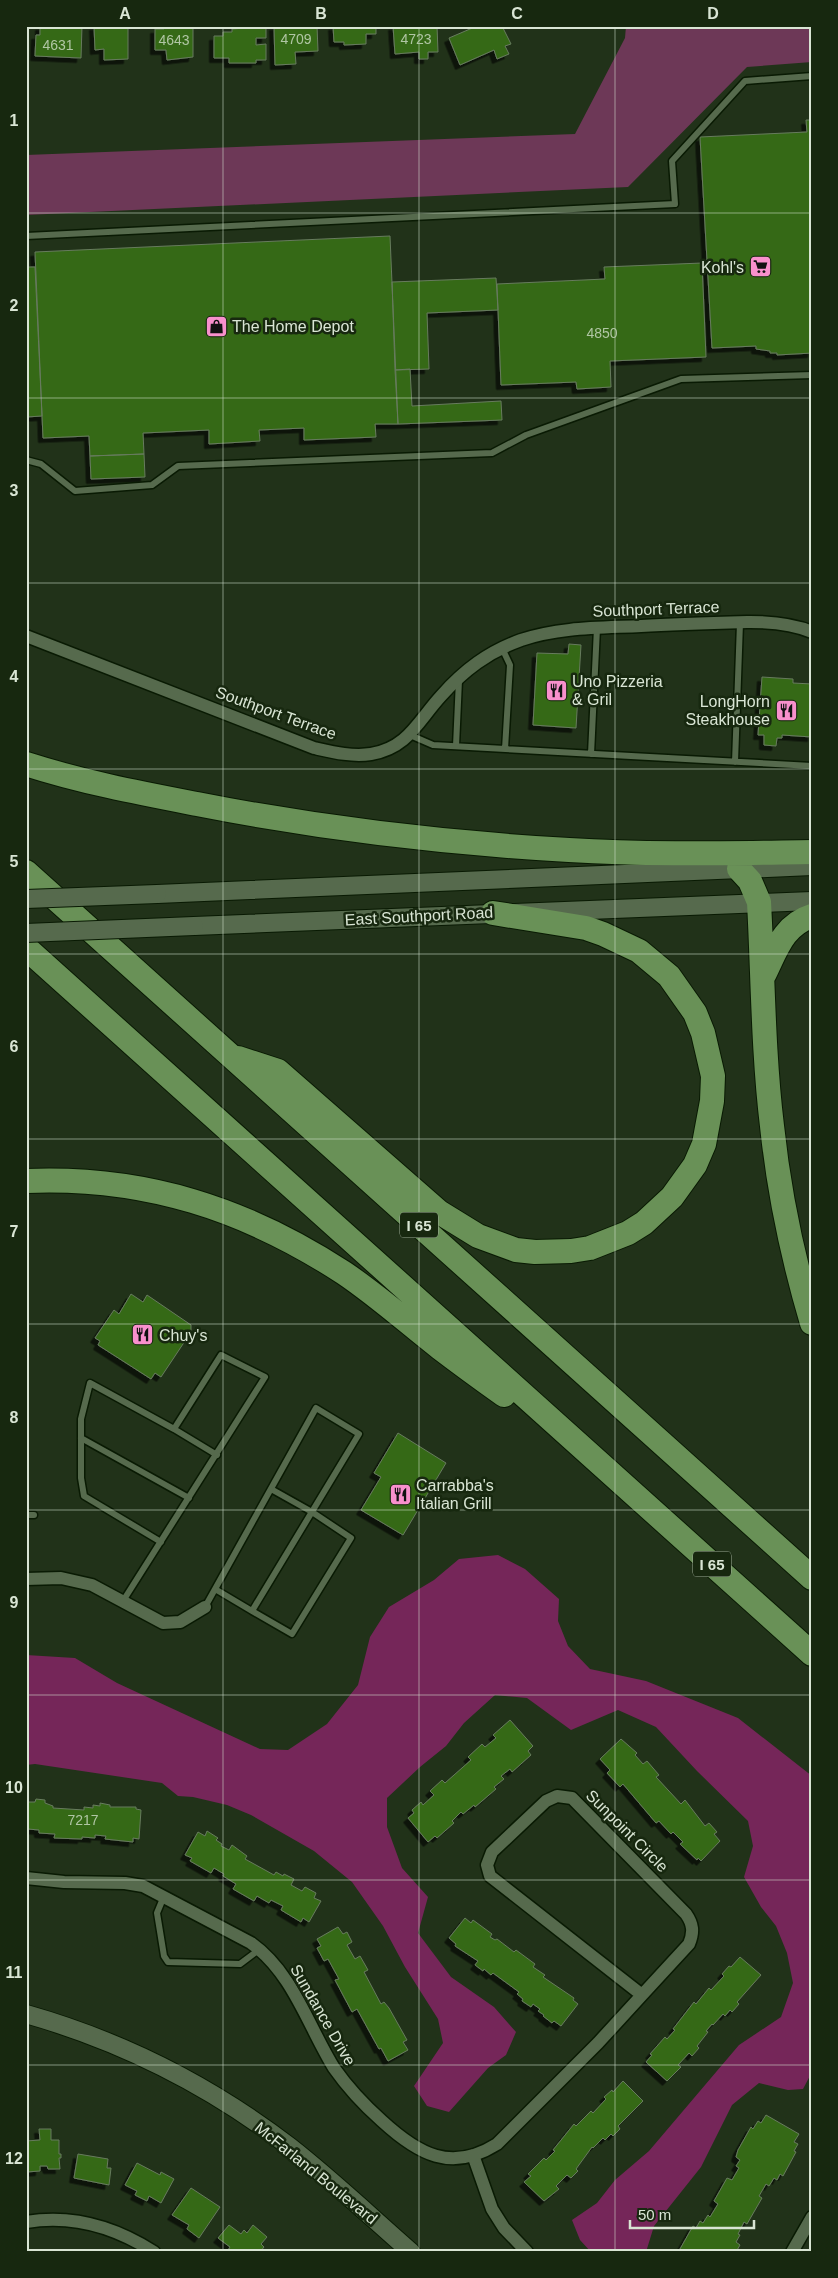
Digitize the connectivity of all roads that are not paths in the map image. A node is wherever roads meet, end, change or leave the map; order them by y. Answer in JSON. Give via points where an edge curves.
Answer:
{"nodes":[{"id":1,"x":812,"y":76,"type":"edge"},
{"id":2,"x":26,"y":236,"type":"edge"},
{"id":3,"x":812,"y":375,"type":"edge"},
{"id":4,"x":26,"y":460,"type":"edge"},
{"id":5,"x":740,"y":623,"type":"junction"},
{"id":6,"x":597,"y":628,"type":"junction"},
{"id":7,"x":812,"y":632,"type":"edge"},
{"id":8,"x":26,"y":636,"type":"edge"},
{"id":9,"x":502,"y":648,"type":"junction"},
{"id":10,"x":459,"y":677,"type":"junction"},
{"id":11,"x":410,"y":735,"type":"junction"},
{"id":12,"x":456,"y":746,"type":"junction"},
{"id":13,"x":505,"y":749,"type":"junction"},
{"id":14,"x":591,"y":754,"type":"junction"},
{"id":15,"x":735,"y":762,"type":"junction"},
{"id":16,"x":26,"y":764,"type":"edge"},
{"id":17,"x":812,"y":766,"type":"edge"},
{"id":18,"x":812,"y":852,"type":"edge"},
{"id":19,"x":812,"y":866,"type":"edge"},
{"id":20,"x":739,"y":869,"type":"junction"},
{"id":21,"x":26,"y":872,"type":"edge"},
{"id":22,"x":26,"y":899,"type":"edge"},
{"id":23,"x":812,"y":901,"type":"edge"},
{"id":24,"x":759,"y":902,"type":"junction"},
{"id":25,"x":493,"y":913,"type":"junction"},
{"id":26,"x":812,"y":916,"type":"edge"},
{"id":27,"x":26,"y":933,"type":"edge"},
{"id":28,"x":26,"y":948,"type":"edge"},
{"id":29,"x":763,"y":977,"type":"junction"},
{"id":30,"x":228,"y":1054,"type":"junction"},
{"id":31,"x":26,"y":1181,"type":"edge"},
{"id":32,"x":812,"y":1323,"type":"edge"},
{"id":33,"x":174,"y":1429,"type":"junction"},
{"id":34,"x":81,"y":1438,"type":"junction"},
{"id":35,"x":217,"y":1455,"type":"junction"},
{"id":36,"x":612,"y":1475,"type":"junction"},
{"id":37,"x":271,"y":1489,"type":"junction"},
{"id":38,"x":189,"y":1498,"type":"junction"},
{"id":39,"x":312,"y":1512,"type":"junction"},
{"id":40,"x":26,"y":1515,"type":"edge"},
{"id":41,"x":34,"y":1515,"type":"dead end"},
{"id":42,"x":161,"y":1542,"type":"junction"},
{"id":43,"x":812,"y":1578,"type":"edge"},
{"id":44,"x":26,"y":1579,"type":"edge"},
{"id":45,"x":215,"y":1589,"type":"junction"},
{"id":46,"x":123,"y":1601,"type":"junction"},
{"id":47,"x":205,"y":1607,"type":"joint"},
{"id":48,"x":252,"y":1611,"type":"junction"},
{"id":49,"x":812,"y":1654,"type":"edge"},
{"id":50,"x":26,"y":1878,"type":"edge"},
{"id":51,"x":164,"y":1896,"type":"junction"},
{"id":52,"x":260,"y":1949,"type":"junction"},
{"id":53,"x":642,"y":1995,"type":"junction"},
{"id":54,"x":26,"y":2014,"type":"edge"},
{"id":55,"x":473,"y":2155,"type":"junction"},
{"id":56,"x":812,"y":2217,"type":"edge"},
{"id":57,"x":26,"y":2222,"type":"edge"},
{"id":58,"x":154,"y":2252,"type":"edge"},
{"id":59,"x":411,"y":2252,"type":"edge"},
{"id":60,"x":527,"y":2252,"type":"edge"},
{"id":61,"x":792,"y":2252,"type":"edge"}],
"edges":[{"from":1,"to":2,"type":"lane","via":[[745,81],[672,161],[674,204]]},
{"from":3,"to":4,"type":"lane","via":[[680,379],[526,435],[492,453],[178,466],[152,486],[76,491],[41,464]]},
{"from":5,"to":6,"type":"street","name":"Southport Terrace"},
{"from":5,"to":7,"type":"street","name":"Southport Terrace","via":[[769,622]]},
{"from":5,"to":15,"type":"lane"},
{"from":6,"to":9,"type":"street","name":"Southport Terrace","via":[[548,632]]},
{"from":6,"to":14,"type":"lane"},
{"from":8,"to":11,"type":"street","name":"Southport Terrace","via":[[314,748],[369,754],[399,744]]},
{"from":9,"to":10,"type":"street","name":"Southport Terrace","via":[[476,662]]},
{"from":9,"to":13,"type":"lane","via":[[510,665]]},
{"from":10,"to":11,"type":"street","name":"Southport Terrace"},
{"from":10,"to":12,"type":"lane"},
{"from":11,"to":12,"type":"lane","via":[[433,745]]},
{"from":12,"to":13,"type":"lane"},
{"from":13,"to":14,"type":"lane"},
{"from":14,"to":15,"type":"lane"},
{"from":15,"to":17,"type":"lane"},
{"from":16,"to":18,"type":"highway","via":[[129,790],[248,814],[401,836],[578,850],[689,854]]},
{"from":19,"to":20,"type":"main road","name":"East Southport Road"},
{"from":20,"to":22,"type":"main road","name":"East Southport Road","bridge":true},
{"from":20,"to":24,"type":"highway","via":[[750,881]]},
{"from":21,"to":30,"type":"highway","number":"I 65"},
{"from":23,"to":24,"type":"main road","name":"East Southport Road"},
{"from":24,"to":25,"type":"main road","name":"East Southport Road"},
{"from":24,"to":29,"type":"highway"},
{"from":25,"to":27,"type":"main road","name":"East Southport Road","bridge":true},
{"from":25,"to":30,"type":"highway","via":[[586,928],[639,951],[669,976],[695,1013],[713,1076],[704,1144],[695,1165],[672,1197],[644,1223],[628,1232],[590,1248],[535,1252],[516,1250],[478,1236],[439,1212],[278,1071]]},
{"from":26,"to":29,"type":"highway","via":[[787,930]]},
{"from":28,"to":36,"type":"highway","number":"I 65"},
{"from":29,"to":32,"type":"highway","via":[[776,1161]]},
{"from":30,"to":43,"type":"highway","number":"I 65"},
{"from":31,"to":36,"type":"highway","via":[[60,1180],[144,1189],[195,1201],[258,1224],[346,1274],[440,1349]]},
{"from":33,"to":34,"type":"lane","via":[[90,1383],[81,1419]]},
{"from":33,"to":35,"type":"lane"},
{"from":33,"to":35,"type":"lane","via":[[221,1355],[266,1377]]},
{"from":34,"to":38,"type":"lane"},
{"from":34,"to":42,"type":"lane","via":[[84,1496]]},
{"from":35,"to":38,"type":"lane"},
{"from":36,"to":49,"type":"highway","number":"I 65"},
{"from":37,"to":39,"type":"lane"},
{"from":37,"to":39,"type":"lane","via":[[316,1408],[359,1434]]},
{"from":37,"to":45,"type":"lane"},
{"from":38,"to":42,"type":"lane"},
{"from":39,"to":48,"type":"lane"},
{"from":39,"to":48,"type":"lane","via":[[351,1538],[292,1634]]},
{"from":40,"to":41,"type":"lane"},
{"from":42,"to":46,"type":"lane"},
{"from":44,"to":46,"type":"street","via":[[61,1578],[92,1585]]},
{"from":45,"to":47,"type":"lane"},
{"from":45,"to":48,"type":"lane"},
{"from":46,"to":47,"type":"street","via":[[163,1623],[180,1622]]},
{"from":50,"to":51,"type":"street","name":"Sundance Drive","via":[[125,1883],[143,1886]]},
{"from":51,"to":52,"type":"street","name":"Sundance Drive","via":[[240,1935]]},
{"from":51,"to":52,"type":"lane","via":[[156,1913],[168,1962],[240,1964]]},
{"from":52,"to":55,"type":"street","name":"Sundance Drive","via":[[279,1969],[343,2080],[368,2109],[421,2152],[450,2158]]},
{"from":53,"to":53,"type":"street","name":"Sunpoint Circle","via":[[689,1944],[693,1929],[690,1920],[572,1798],[553,1797],[492,1852],[487,1864],[490,1876]]},
{"from":53,"to":55,"type":"street","name":"Sunpoint Circle","via":[[505,2136],[485,2151]]},
{"from":54,"to":59,"type":"main road","name":"McFarland Boulevard","via":[[133,2053],[221,2100],[290,2148]]},
{"from":55,"to":60,"type":"street","via":[[492,2210]]},
{"from":56,"to":61,"type":"street"},
{"from":57,"to":58,"type":"street","via":[[55,2218],[93,2224],[128,2237]]}]}
